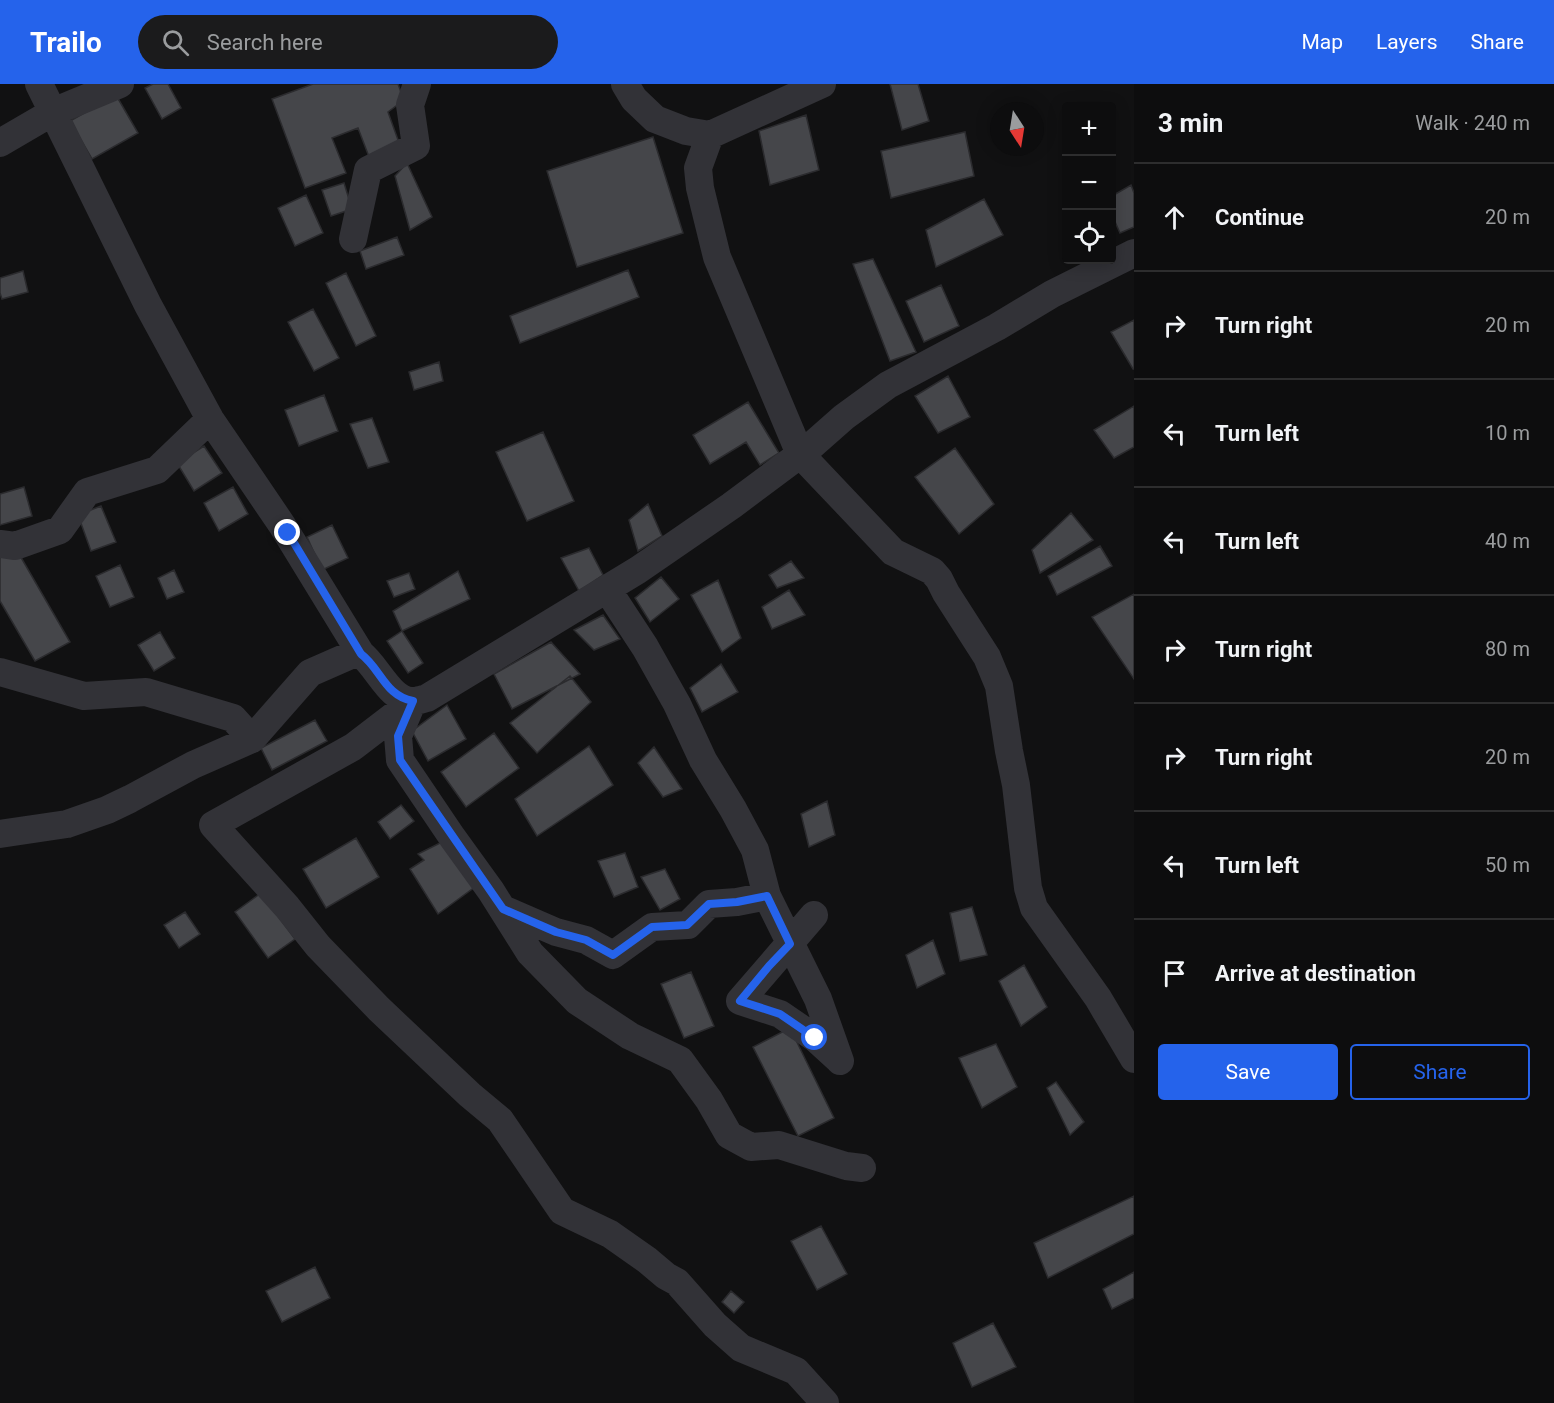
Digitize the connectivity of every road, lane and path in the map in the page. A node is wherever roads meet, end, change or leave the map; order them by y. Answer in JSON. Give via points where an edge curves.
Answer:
{"nodes":[{"id":1,"x":39,"y":84,"type":"edge"},
{"id":2,"x":120,"y":84,"type":"edge"},
{"id":3,"x":417,"y":84,"type":"edge"},
{"id":4,"x":625,"y":84,"type":"edge"},
{"id":5,"x":822,"y":84,"type":"edge"},
{"id":6,"x":53,"y":112,"type":"junction"},
{"id":7,"x":710,"y":135,"type":"junction"},
{"id":8,"x":0,"y":143,"type":"edge"},
{"id":9,"x":353,"y":239,"type":"dead end"},
{"id":10,"x":1134,"y":254,"type":"edge"},
{"id":11,"x":210,"y":419,"type":"junction"},
{"id":12,"x":800,"y":454,"type":"junction"},
{"id":13,"x":0,"y":544,"type":"edge"},
{"id":14,"x":608,"y":589,"type":"junction"},
{"id":15,"x":361,"y":654,"type":"junction"},
{"id":16,"x":0,"y":672,"type":"edge"},
{"id":17,"x":413,"y":701,"type":"junction"},
{"id":18,"x":252,"y":739,"type":"junction"},
{"id":19,"x":0,"y":834,"type":"edge"},
{"id":20,"x":767,"y":896,"type":"junction"},
{"id":21,"x":503,"y":909,"type":"junction"},
{"id":22,"x":814,"y":915,"type":"dead end"},
{"id":23,"x":1134,"y":1059,"type":"edge"},
{"id":24,"x":862,"y":1168,"type":"dead end"},
{"id":25,"x":825,"y":1403,"type":"edge"}],
"edges":[{"from":1,"to":6,"type":"street"},
{"from":2,"to":6,"type":"street"},
{"from":3,"to":9,"type":"street","via":[[410,105],[416,146],[368,170]]},
{"from":4,"to":7,"type":"street","via":[[655,119]]},
{"from":5,"to":7,"type":"street"},
{"from":6,"to":8,"type":"street"},
{"from":6,"to":11,"type":"street","via":[[148,305]]},
{"from":7,"to":12,"type":"street","via":[[698,168],[717,257]]},
{"from":10,"to":12,"type":"street","via":[[1052,294],[888,385]]},
{"from":11,"to":13,"type":"street","via":[[157,470],[87,492],[60,530],[15,546]]},
{"from":11,"to":15,"type":"street","via":[[282,525]]},
{"from":12,"to":14,"type":"street","via":[[731,507]]},
{"from":12,"to":23,"type":"street","via":[[893,552],[932,571],[987,657],[999,686],[1034,908],[1098,998]]},
{"from":14,"to":17,"type":"street","via":[[428,698]]},
{"from":14,"to":20,"type":"street","via":[[645,647],[755,850]]},
{"from":15,"to":17,"type":"street","via":[[385,684],[402,699]]},
{"from":15,"to":18,"type":"street","via":[[310,673]]},
{"from":16,"to":18,"type":"street","via":[[84,696],[146,692],[233,718]]},
{"from":17,"to":21,"type":"street","via":[[398,736],[400,760]]},
{"from":17,"to":25,"type":"street","via":[[353,747],[213,825],[318,946],[379,1009],[500,1120],[561,1211],[610,1234],[647,1260],[677,1282],[741,1348],[796,1371]]},
{"from":18,"to":19,"type":"street","via":[[107,810],[67,824]]},
{"from":20,"to":21,"type":"street","via":[[709,904],[687,925],[652,927],[613,955],[586,940],[556,932]]},
{"from":20,"to":22,"type":"street","via":[[790,944]]},
{"from":21,"to":24,"type":"street","via":[[530,953],[576,1001],[630,1036],[680,1060],[729,1135],[751,1147],[779,1145]]}]}
